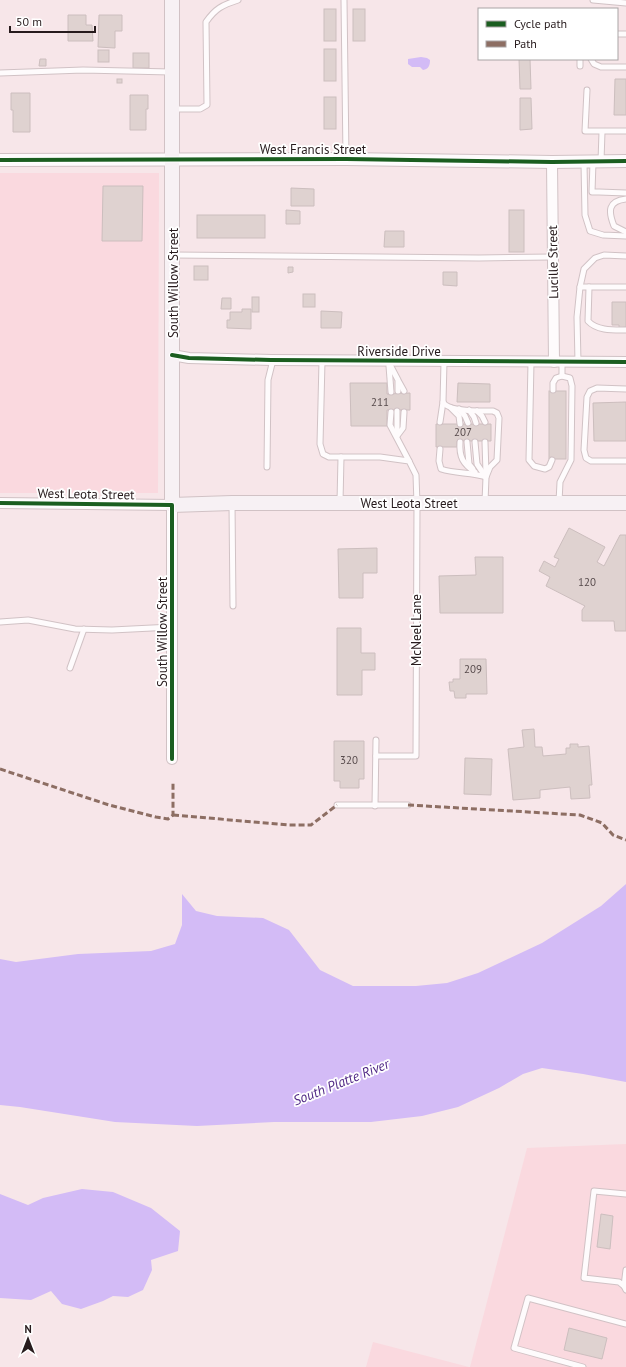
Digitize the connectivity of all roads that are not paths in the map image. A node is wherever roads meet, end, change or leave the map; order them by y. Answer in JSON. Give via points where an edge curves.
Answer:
{"nodes":[{"id":1,"x":172,"y":0,"type":"edge"},
{"id":2,"x":238,"y":0,"type":"edge"},
{"id":3,"x":344,"y":0,"type":"edge"},
{"id":4,"x":593,"y":0,"type":"edge"},
{"id":5,"x":626,"y":3,"type":"edge"},
{"id":6,"x":580,"y":60,"type":"edge"},
{"id":7,"x":592,"y":60,"type":"edge"},
{"id":8,"x":580,"y":66,"type":"dead end"},
{"id":9,"x":626,"y":67,"type":"edge"},
{"id":10,"x":172,"y":72,"type":"junction"},
{"id":11,"x":0,"y":73,"type":"edge"},
{"id":12,"x":587,"y":90,"type":"dead end"},
{"id":13,"x":172,"y":109,"type":"junction"},
{"id":14,"x":626,"y":131,"type":"edge"},
{"id":15,"x":602,"y":132,"type":"junction"},
{"id":16,"x":173,"y":159,"type":"junction"},
{"id":17,"x":346,"y":159,"type":"junction"},
{"id":18,"x":0,"y":160,"type":"edge"},
{"id":19,"x":626,"y":161,"type":"edge"},
{"id":20,"x":552,"y":162,"type":"junction"},
{"id":21,"x":593,"y":162,"type":"junction"},
{"id":22,"x":592,"y":192,"type":"junction"},
{"id":23,"x":626,"y":192,"type":"edge"},
{"id":24,"x":585,"y":198,"type":"junction"},
{"id":25,"x":626,"y":199,"type":"edge"},
{"id":26,"x":626,"y":232,"type":"edge"},
{"id":27,"x":626,"y":236,"type":"edge"},
{"id":28,"x":173,"y":255,"type":"junction"},
{"id":29,"x":626,"y":256,"type":"edge"},
{"id":30,"x":552,"y":257,"type":"junction"},
{"id":31,"x":580,"y":287,"type":"junction"},
{"id":32,"x":589,"y":287,"type":"junction"},
{"id":33,"x":626,"y":287,"type":"edge"},
{"id":34,"x":626,"y":330,"type":"edge"},
{"id":35,"x":172,"y":355,"type":"junction"},
{"id":36,"x":273,"y":360,"type":"junction"},
{"id":37,"x":322,"y":361,"type":"junction"},
{"id":38,"x":388,"y":361,"type":"junction"},
{"id":39,"x":444,"y":362,"type":"junction"},
{"id":40,"x":531,"y":362,"type":"junction"},
{"id":41,"x":558,"y":362,"type":"junction"},
{"id":42,"x":578,"y":362,"type":"junction"},
{"id":43,"x":626,"y":362,"type":"edge"},
{"id":44,"x":562,"y":376,"type":"junction"},
{"id":45,"x":398,"y":380,"type":"junction"},
{"id":46,"x":626,"y":389,"type":"edge"},
{"id":47,"x":553,"y":390,"type":"dead end"},
{"id":48,"x":391,"y":392,"type":"dead end"},
{"id":49,"x":398,"y":392,"type":"dead end"},
{"id":50,"x":404,"y":392,"type":"dead end"},
{"id":51,"x":443,"y":402,"type":"junction"},
{"id":52,"x":451,"y":408,"type":"junction"},
{"id":53,"x":460,"y":409,"type":"junction"},
{"id":54,"x":469,"y":410,"type":"junction"},
{"id":55,"x":397,"y":411,"type":"dead end"},
{"id":56,"x":477,"y":411,"type":"junction"},
{"id":57,"x":391,"y":412,"type":"dead end"},
{"id":58,"x":404,"y":412,"type":"dead end"},
{"id":59,"x":440,"y":422,"type":"dead end"},
{"id":60,"x":485,"y":422,"type":"dead end"},
{"id":61,"x":468,"y":423,"type":"dead end"},
{"id":62,"x":476,"y":423,"type":"dead end"},
{"id":63,"x":460,"y":424,"type":"dead end"},
{"id":64,"x":397,"y":436,"type":"junction"},
{"id":65,"x":460,"y":442,"type":"dead end"},
{"id":66,"x":467,"y":442,"type":"dead end"},
{"id":67,"x":475,"y":442,"type":"dead end"},
{"id":68,"x":485,"y":442,"type":"dead end"},
{"id":69,"x":440,"y":449,"type":"dead end"},
{"id":70,"x":341,"y":457,"type":"junction"},
{"id":71,"x":552,"y":460,"type":"dead end"},
{"id":72,"x":409,"y":461,"type":"junction"},
{"id":73,"x":626,"y":461,"type":"edge"},
{"id":74,"x":267,"y":467,"type":"dead end"},
{"id":75,"x":475,"y":473,"type":"junction"},
{"id":76,"x":486,"y":477,"type":"junction"},
{"id":77,"x":0,"y":503,"type":"edge"},
{"id":78,"x":232,"y":503,"type":"junction"},
{"id":79,"x":340,"y":503,"type":"junction"},
{"id":80,"x":485,"y":503,"type":"junction"},
{"id":81,"x":559,"y":503,"type":"junction"},
{"id":82,"x":626,"y":503,"type":"edge"},
{"id":83,"x":417,"y":504,"type":"junction"},
{"id":84,"x":172,"y":505,"type":"junction"},
{"id":85,"x":233,"y":606,"type":"dead end"},
{"id":86,"x":0,"y":622,"type":"edge"},
{"id":87,"x":172,"y":627,"type":"junction"},
{"id":88,"x":84,"y":629,"type":"junction"},
{"id":89,"x":70,"y":668,"type":"dead end"},
{"id":90,"x":376,"y":740,"type":"dead end"},
{"id":91,"x":376,"y":756,"type":"junction"},
{"id":92,"x":172,"y":759,"type":"dead end"},
{"id":93,"x":408,"y":805,"type":"dead end"},
{"id":94,"x":337,"y":806,"type":"dead end"},
{"id":95,"x":375,"y":806,"type":"junction"},
{"id":96,"x":626,"y":1194,"type":"edge"},
{"id":97,"x":626,"y":1270,"type":"edge"},
{"id":98,"x":625,"y":1288,"type":"edge"},
{"id":99,"x":626,"y":1324,"type":"edge"},
{"id":100,"x":583,"y":1367,"type":"edge"}],
"edges":[{"from":1,"to":10,"type":"main road","name":"South Willow Street"},
{"from":2,"to":13,"type":"lane","via":[[225,4],[213,12],[206,22],[207,105],[200,109]]},
{"from":3,"to":17,"type":"lane"},
{"from":4,"to":5,"type":"lane"},
{"from":6,"to":8,"type":"lane"},
{"from":7,"to":9,"type":"lane","via":[[601,67]]},
{"from":10,"to":11,"type":"lane","via":[[83,70]]},
{"from":10,"to":13,"type":"main road","name":"South Willow Street"},
{"from":12,"to":15,"type":"lane","via":[[585,131]]},
{"from":13,"to":16,"type":"main road","name":"South Willow Street"},
{"from":14,"to":15,"type":"lane"},
{"from":15,"to":21,"type":"lane"},
{"from":16,"to":17,"type":"street","name":"West Francis Street"},
{"from":16,"to":18,"type":"street","name":"West Francis Street"},
{"from":16,"to":28,"type":"main road","name":"South Willow Street"},
{"from":17,"to":20,"type":"street","name":"West Francis Street"},
{"from":19,"to":21,"type":"street","name":"West Francis Street"},
{"from":20,"to":21,"type":"street","name":"West Francis Street"},
{"from":20,"to":30,"type":"street","name":"Lucille Street"},
{"from":21,"to":22,"type":"lane"},
{"from":21,"to":24,"type":"lane"},
{"from":22,"to":23,"type":"lane"},
{"from":22,"to":24,"type":"lane"},
{"from":24,"to":27,"type":"lane","via":[[585,215],[590,231],[603,235]]},
{"from":25,"to":26,"type":"lane","via":[[616,200],[611,205],[610,215],[614,226]]},
{"from":28,"to":30,"type":"lane"},
{"from":28,"to":35,"type":"main road","name":"South Willow Street"},
{"from":29,"to":31,"type":"lane","via":[[604,255],[595,258],[584,269]]},
{"from":30,"to":41,"type":"street","name":"Lucille Street"},
{"from":31,"to":32,"type":"lane"},
{"from":31,"to":42,"type":"lane","via":[[577,317]]},
{"from":32,"to":33,"type":"lane"},
{"from":32,"to":34,"type":"lane","via":[[588,321],[592,326]]},
{"from":35,"to":36,"type":"street","name":"Riverside Drive","via":[[189,358]]},
{"from":35,"to":84,"type":"main road","name":"South Willow Street"},
{"from":36,"to":37,"type":"street","name":"Riverside Drive"},
{"from":36,"to":74,"type":"lane","via":[[268,380]]},
{"from":37,"to":38,"type":"street","name":"Riverside Drive"},
{"from":37,"to":70,"type":"lane","via":[[320,444],[324,454]]},
{"from":38,"to":39,"type":"street","name":"Riverside Drive"},
{"from":38,"to":45,"type":"lane"},
{"from":38,"to":48,"type":"lane"},
{"from":39,"to":40,"type":"street","name":"Riverside Drive"},
{"from":39,"to":51,"type":"lane"},
{"from":40,"to":41,"type":"street","name":"Riverside Drive"},
{"from":40,"to":71,"type":"lane","via":[[530,460],[534,466],[545,469]]},
{"from":41,"to":42,"type":"street","name":"Riverside Drive"},
{"from":41,"to":44,"type":"lane"},
{"from":42,"to":43,"type":"street","name":"Riverside Drive"},
{"from":44,"to":47,"type":"lane","via":[[556,378]]},
{"from":44,"to":81,"type":"lane","via":[[570,378],[572,386],[571,460],[560,482]]},
{"from":45,"to":49,"type":"lane"},
{"from":45,"to":50,"type":"lane"},
{"from":46,"to":73,"type":"lane","via":[[597,388],[590,392],[587,397],[584,450],[586,458],[591,461]]},
{"from":51,"to":52,"type":"lane"},
{"from":51,"to":59,"type":"lane"},
{"from":52,"to":53,"type":"lane"},
{"from":52,"to":63,"type":"lane","via":[[459,416]]},
{"from":53,"to":54,"type":"lane"},
{"from":53,"to":61,"type":"lane"},
{"from":54,"to":56,"type":"lane"},
{"from":54,"to":62,"type":"lane"},
{"from":55,"to":64,"type":"lane"},
{"from":56,"to":60,"type":"lane"},
{"from":56,"to":76,"type":"lane","via":[[494,411],[499,418],[497,460],[490,467]]},
{"from":57,"to":64,"type":"lane","name":"McNeel Lane","via":[[390,425]]},
{"from":58,"to":64,"type":"lane","via":[[403,428]]},
{"from":64,"to":72,"type":"lane","name":"McNeel Lane"},
{"from":65,"to":75,"type":"lane","via":[[459,449],[465,465]]},
{"from":66,"to":75,"type":"lane","via":[[469,464]]},
{"from":67,"to":76,"type":"lane","via":[[476,464]]},
{"from":68,"to":76,"type":"lane"},
{"from":69,"to":75,"type":"lane","via":[[441,468],[451,472]]},
{"from":70,"to":72,"type":"lane","via":[[380,457]]},
{"from":70,"to":79,"type":"lane"},
{"from":72,"to":83,"type":"lane","name":"McNeel Lane","via":[[416,475]]},
{"from":75,"to":76,"type":"lane"},
{"from":76,"to":80,"type":"lane"},
{"from":77,"to":84,"type":"street","name":"West Leota Street"},
{"from":78,"to":79,"type":"main road","name":"West Leota Street"},
{"from":78,"to":84,"type":"main road","name":"West Leota Street"},
{"from":78,"to":85,"type":"lane"},
{"from":79,"to":83,"type":"main road","name":"West Leota Street"},
{"from":80,"to":81,"type":"main road","name":"West Leota Street"},
{"from":80,"to":83,"type":"main road","name":"West Leota Street"},
{"from":81,"to":82,"type":"main road","name":"West Leota Street"},
{"from":83,"to":91,"type":"lane","name":"McNeel Lane","via":[[416,756]]},
{"from":84,"to":87,"type":"street","name":"South Willow Street"},
{"from":86,"to":88,"type":"lane","via":[[28,620]]},
{"from":87,"to":88,"type":"lane"},
{"from":87,"to":92,"type":"street","name":"South Willow Street"},
{"from":88,"to":89,"type":"lane"},
{"from":90,"to":91,"type":"lane"},
{"from":91,"to":95,"type":"lane"},
{"from":93,"to":95,"type":"lane"},
{"from":94,"to":95,"type":"lane"},
{"from":96,"to":98,"type":"lane","via":[[594,1191],[584,1278],[619,1282]]},
{"from":97,"to":98,"type":"lane"},
{"from":99,"to":100,"type":"lane","via":[[528,1298],[514,1348]]}]}
